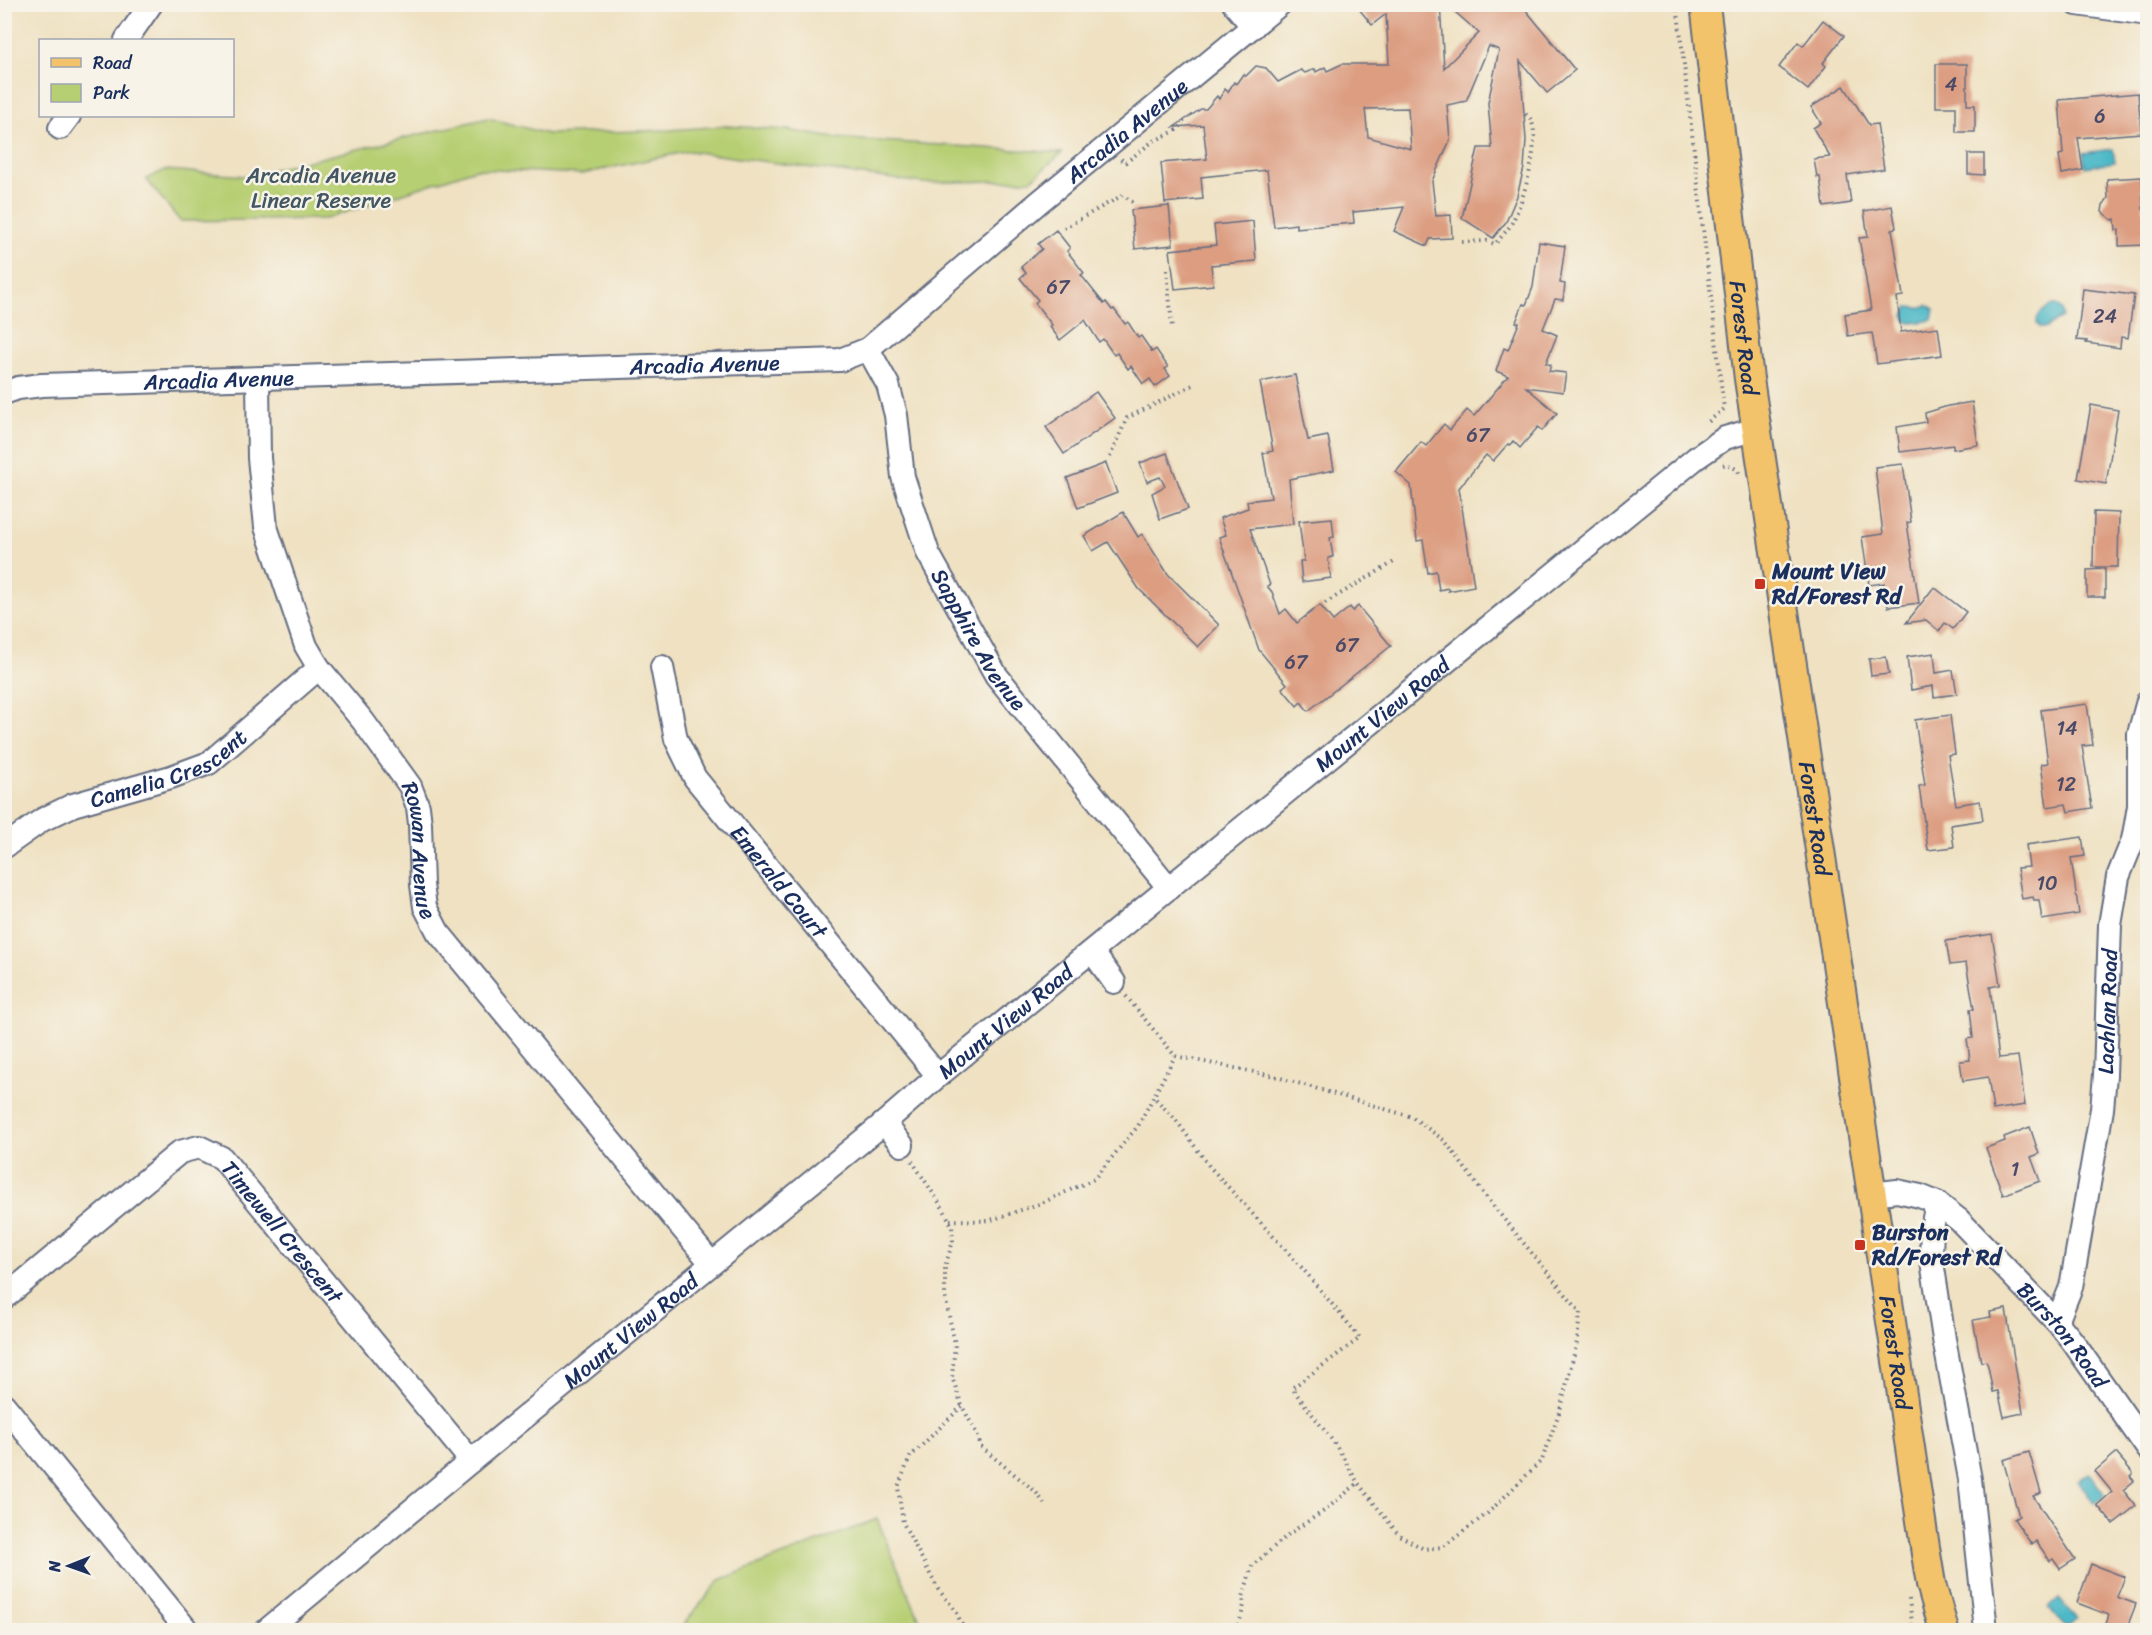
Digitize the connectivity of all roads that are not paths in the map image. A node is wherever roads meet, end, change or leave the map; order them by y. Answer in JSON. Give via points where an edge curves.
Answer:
{"nodes":[{"id":1,"x":151,"y":4,"type":"edge"},
{"id":2,"x":1234,"y":4,"type":"edge"},
{"id":3,"x":1280,"y":4,"type":"edge"},
{"id":4,"x":1705,"y":4,"type":"edge"},
{"id":5,"x":2077,"y":4,"type":"edge"},
{"id":6,"x":2142,"y":11,"type":"edge"},
{"id":7,"x":1253,"y":27,"type":"junction"},
{"id":8,"x":127,"y":39,"type":"edge"},
{"id":9,"x":868,"y":349,"type":"junction"},
{"id":10,"x":258,"y":379,"type":"junction"},
{"id":11,"x":4,"y":393,"type":"edge"},
{"id":12,"x":1756,"y":429,"type":"junction"},
{"id":13,"x":662,"y":667,"type":"dead end"},
{"id":14,"x":319,"y":668,"type":"junction"},
{"id":15,"x":2148,"y":701,"type":"edge"},
{"id":16,"x":4,"y":847,"type":"edge"},
{"id":17,"x":1169,"y":888,"type":"junction"},
{"id":18,"x":1092,"y":951,"type":"junction"},
{"id":19,"x":1114,"y":982,"type":"road end"},
{"id":20,"x":938,"y":1076,"type":"junction"},
{"id":21,"x":884,"y":1123,"type":"junction"},
{"id":22,"x":902,"y":1145,"type":"road end"},
{"id":23,"x":1872,"y":1194,"type":"junction"},
{"id":24,"x":1937,"y":1203,"type":"junction"},
{"id":25,"x":711,"y":1263,"type":"junction"},
{"id":26,"x":4,"y":1298,"type":"edge"},
{"id":27,"x":2057,"y":1322,"type":"junction"},
{"id":28,"x":4,"y":1405,"type":"edge"},
{"id":29,"x":2148,"y":1449,"type":"edge"},
{"id":30,"x":471,"y":1461,"type":"junction"},
{"id":31,"x":188,"y":1630,"type":"edge"},
{"id":32,"x":270,"y":1630,"type":"edge"},
{"id":33,"x":1944,"y":1630,"type":"edge"},
{"id":34,"x":1986,"y":1630,"type":"edge"}],
"edges":[{"from":1,"to":8,"type":"street"},
{"from":2,"to":7,"type":"street"},
{"from":3,"to":7,"type":"street","name":"Arcadia Avenue"},
{"from":4,"to":12,"type":"main road","name":"Forest Road"},
{"from":5,"to":6,"type":"street"},
{"from":7,"to":9,"type":"street","name":"Arcadia Avenue"},
{"from":9,"to":10,"type":"street","name":"Arcadia Avenue","via":[[840,360]]},
{"from":9,"to":17,"type":"street","name":"Sapphire Avenue","via":[[888,385],[896,415],[903,477],[928,554],[996,675]]},
{"from":10,"to":11,"type":"street","name":"Arcadia Avenue","via":[[42,385]]},
{"from":10,"to":14,"type":"street","name":"Rowan Avenue","via":[[259,458],[266,527],[306,646]]},
{"from":12,"to":17,"type":"street","name":"Mount View Road","via":[[1725,438],[1696,458]]},
{"from":12,"to":23,"type":"main road","name":"Forest Road"},
{"from":13,"to":20,"type":"street","name":"Emerald Court","via":[[676,739],[695,778]]},
{"from":14,"to":16,"type":"street","name":"Camelia Crescent","via":[[209,763],[73,805],[42,820]]},
{"from":14,"to":25,"type":"street","name":"Rowan Avenue","via":[[410,786],[418,807],[425,907],[438,932]]},
{"from":15,"to":27,"type":"street","name":"Lachlan Road","via":[[2139,734],[2136,824],[2118,877],[2110,918],[2102,1109],[2071,1287]]},
{"from":17,"to":18,"type":"street","name":"Mount View Road"},
{"from":18,"to":19,"type":"street"},
{"from":18,"to":20,"type":"street","name":"Mount View Road"},
{"from":20,"to":21,"type":"street","name":"Mount View Road"},
{"from":21,"to":22,"type":"street"},
{"from":21,"to":25,"type":"street","name":"Mount View Road"},
{"from":23,"to":24,"type":"street","name":"Burston Road","via":[[1905,1191]]},
{"from":23,"to":33,"type":"main road","name":"Forest Road","via":[[1928,1564]]},
{"from":24,"to":27,"type":"street","name":"Burston Road","via":[[1959,1220]]},
{"from":24,"to":34,"type":"street","via":[[1931,1255],[1970,1479]]},
{"from":25,"to":30,"type":"street","name":"Mount View Road"},
{"from":26,"to":30,"type":"street","name":"Timewell Crescent","via":[[180,1152],[198,1147],[222,1158]]},
{"from":27,"to":29,"type":"street","name":"Burston Road"},
{"from":28,"to":31,"type":"street"},
{"from":30,"to":32,"type":"street","name":"Mount View Road"}]}
